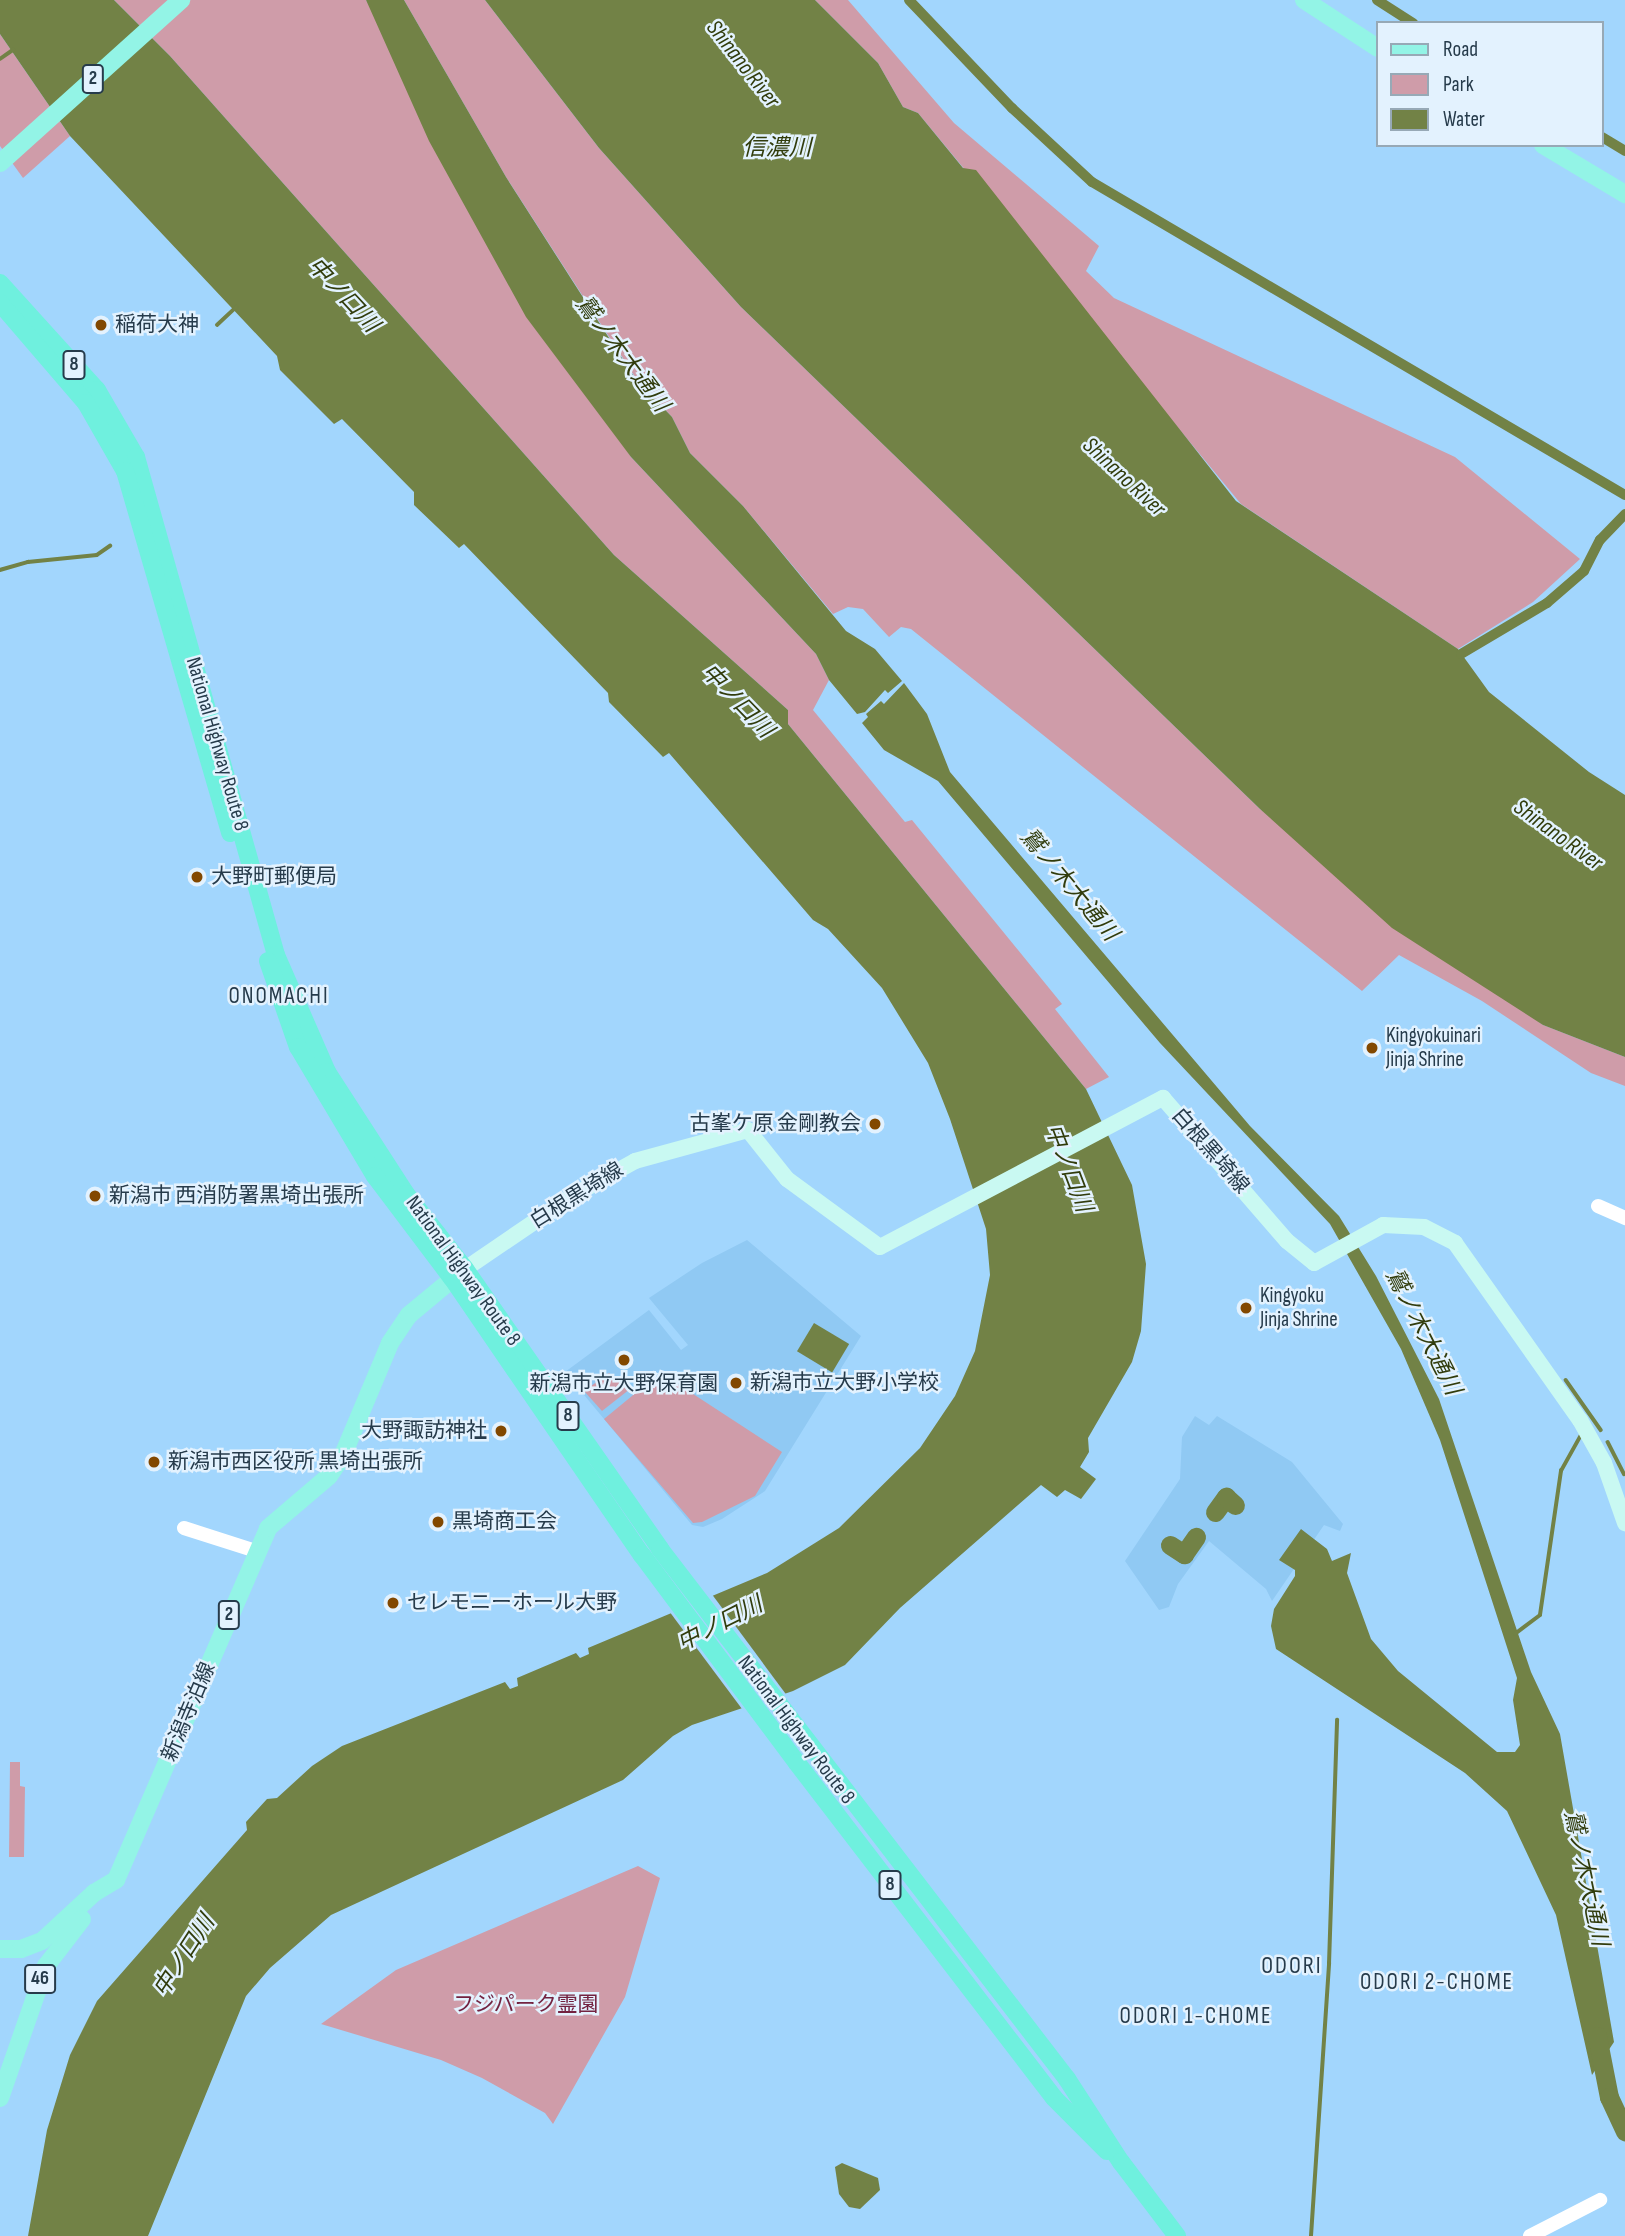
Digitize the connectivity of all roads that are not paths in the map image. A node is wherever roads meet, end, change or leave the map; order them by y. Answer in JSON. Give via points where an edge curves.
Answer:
{"nodes":[{"id":1,"x":181,"y":0,"type":"edge"},
{"id":2,"x":1304,"y":0,"type":"edge"},
{"id":3,"x":1376,"y":47,"type":"edge"},
{"id":4,"x":1546,"y":147,"type":"edge"},
{"id":5,"x":3,"y":160,"type":"edge"},
{"id":6,"x":1625,"y":194,"type":"edge"},
{"id":7,"x":0,"y":283,"type":"edge"},
{"id":8,"x":0,"y":303,"type":"edge"},
{"id":9,"x":1598,"y":1206,"type":"dead end"},
{"id":10,"x":1625,"y":1218,"type":"edge"},
{"id":11,"x":458,"y":1274,"type":"junction"},
{"id":12,"x":1625,"y":1522,"type":"edge"},
{"id":13,"x":184,"y":1528,"type":"dead end"},
{"id":14,"x":257,"y":1551,"type":"junction"},
{"id":15,"x":116,"y":1880,"type":"junction"},
{"id":16,"x":0,"y":1949,"type":"edge"},
{"id":17,"x":0,"y":2098,"type":"edge"},
{"id":18,"x":1121,"y":2162,"type":"junction"},
{"id":19,"x":1600,"y":2200,"type":"dead end"},
{"id":20,"x":1177,"y":2236,"type":"edge"},
{"id":21,"x":1530,"y":2236,"type":"edge"}],
"edges":[{"from":1,"to":5,"type":"main road","number":"2"},
{"from":2,"to":3,"type":"main road"},
{"from":4,"to":6,"type":"main road"},
{"from":7,"to":11,"type":"highway","name":"National Highway Route 8","number":"8","via":[[97,390],[136,457],[290,995],[327,1072]]},
{"from":8,"to":11,"type":"highway","name":"National Highway Route 8","number":"8","via":[[86,403],[125,471],[275,990],[324,1097],[375,1176]]},
{"from":9,"to":10,"type":"street"},
{"from":11,"to":12,"type":"main road","name":"白根黒埼線","via":[[574,1195],[635,1161],[748,1130],[779,1171],[872,1245],[890,1244],[1163,1098],[1296,1249],[1314,1263],[1383,1225],[1424,1227],[1461,1250],[1594,1444]]},
{"from":11,"to":14,"type":"main road","name":"新潟寺泊線","number":"2","via":[[409,1315],[390,1343],[329,1476],[268,1528]]},
{"from":11,"to":18,"type":"highway","name":"National Highway Route 8","number":"8","via":[[814,1754],[1067,2079]]},
{"from":11,"to":18,"type":"highway","name":"National Highway Route 8","number":"8","via":[[664,1583],[797,1763],[1054,2098]]},
{"from":13,"to":14,"type":"street"},
{"from":14,"to":15,"type":"main road","name":"新潟寺泊線","number":"2"},
{"from":15,"to":16,"type":"main road","via":[[93,1893],[32,1947]]},
{"from":15,"to":17,"type":"main road","number":"46","via":[[46,1966],[26,2012]]},
{"from":18,"to":20,"type":"highway","name":"National Highway Route 8","number":"8"},
{"from":19,"to":21,"type":"street"}]}
